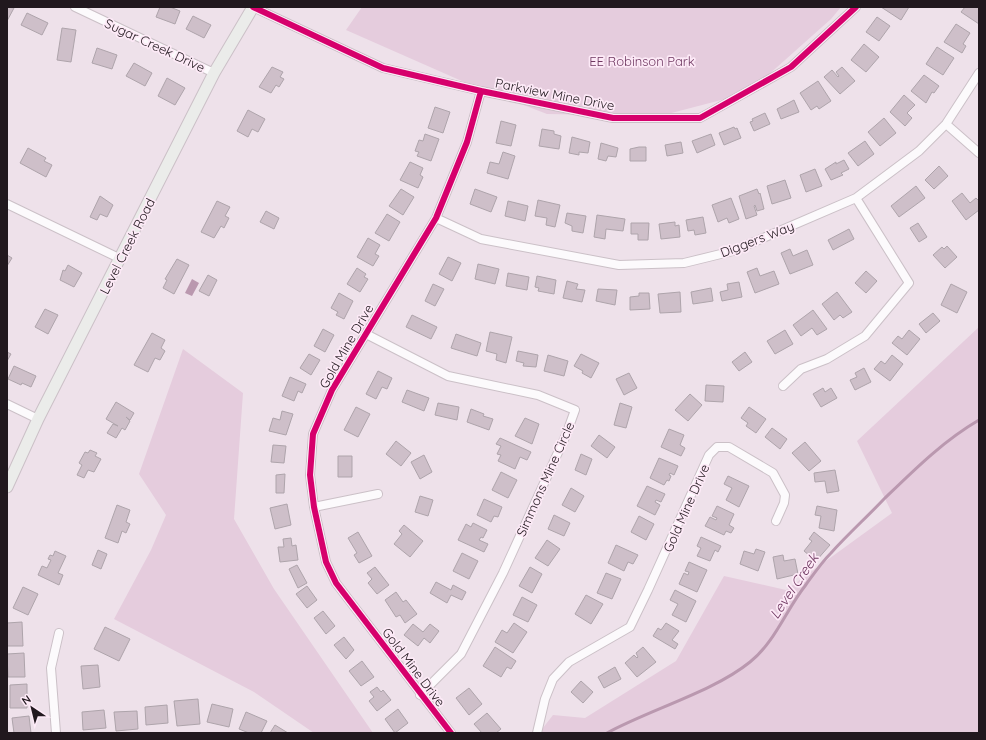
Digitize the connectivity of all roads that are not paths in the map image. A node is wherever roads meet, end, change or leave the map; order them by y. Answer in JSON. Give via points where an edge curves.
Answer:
{"nodes":[{"id":1,"x":74,"y":7,"type":"edge"},
{"id":2,"x":253,"y":7,"type":"edge"},
{"id":3,"x":856,"y":7,"type":"edge"},
{"id":4,"x":214,"y":73,"type":"junction"},
{"id":5,"x":979,"y":73,"type":"edge"},
{"id":6,"x":481,"y":91,"type":"junction"},
{"id":7,"x":946,"y":124,"type":"junction"},
{"id":8,"x":979,"y":153,"type":"edge"},
{"id":9,"x":856,"y":198,"type":"junction"},
{"id":10,"x":7,"y":204,"type":"edge"},
{"id":11,"x":436,"y":218,"type":"junction"},
{"id":12,"x":121,"y":259,"type":"junction"},
{"id":13,"x":366,"y":334,"type":"junction"},
{"id":14,"x":783,"y":386,"type":"dead end"},
{"id":15,"x":7,"y":404,"type":"edge"},
{"id":16,"x":38,"y":419,"type":"junction"},
{"id":17,"x":7,"y":487,"type":"edge"},
{"id":18,"x":378,"y":494,"type":"dead end"},
{"id":19,"x":314,"y":506,"type":"junction"},
{"id":20,"x":776,"y":521,"type":"dead end"},
{"id":21,"x":59,"y":633,"type":"dead end"},
{"id":22,"x":420,"y":695,"type":"junction"},
{"id":23,"x":56,"y":733,"type":"edge"},
{"id":24,"x":450,"y":733,"type":"edge"},
{"id":25,"x":537,"y":733,"type":"edge"}],
"edges":[{"from":1,"to":4,"type":"street","name":"Sugar Creek Drive"},
{"from":2,"to":4,"type":"street","name":"Level Creek Road"},
{"from":2,"to":6,"type":"street","name":"Parkview Mine Drive","via":[[383,68]]},
{"from":3,"to":6,"type":"street","name":"Parkview Mine Drive","via":[[791,67],[700,118],[613,118]]},
{"from":4,"to":12,"type":"street","name":"Level Creek Road"},
{"from":5,"to":7,"type":"street","name":"Diggers Way"},
{"from":6,"to":11,"type":"street","name":"Gold Mine Drive","via":[[467,142]]},
{"from":7,"to":8,"type":"street"},
{"from":7,"to":9,"type":"street","name":"Diggers Way","via":[[919,151]]},
{"from":9,"to":11,"type":"street","name":"Diggers Way","via":[[733,251],[684,263],[619,265],[481,239]]},
{"from":9,"to":14,"type":"street","via":[[909,283],[865,336],[827,359],[801,370]]},
{"from":10,"to":12,"type":"street"},
{"from":11,"to":13,"type":"street","name":"Gold Mine Drive"},
{"from":12,"to":16,"type":"street","name":"Level Creek Road"},
{"from":13,"to":19,"type":"street","name":"Gold Mine Drive","via":[[332,390],[313,434],[310,475]]},
{"from":13,"to":22,"type":"street","name":"Simmons Mine Circle","via":[[448,376],[538,395],[575,410],[503,573],[461,654]]},
{"from":15,"to":16,"type":"street"},
{"from":16,"to":17,"type":"street","name":"Level Creek Road"},
{"from":18,"to":19,"type":"street"},
{"from":19,"to":22,"type":"street","name":"Gold Mine Drive","via":[[326,562],[336,583]]},
{"from":20,"to":25,"type":"street","name":"Gold Mine Drive","via":[[785,495],[773,473],[729,447],[717,447],[710,455],[630,626],[570,662],[553,679]]},
{"from":21,"to":23,"type":"street","via":[[51,668]]},
{"from":22,"to":24,"type":"street","name":"Gold Mine Drive"}]}
